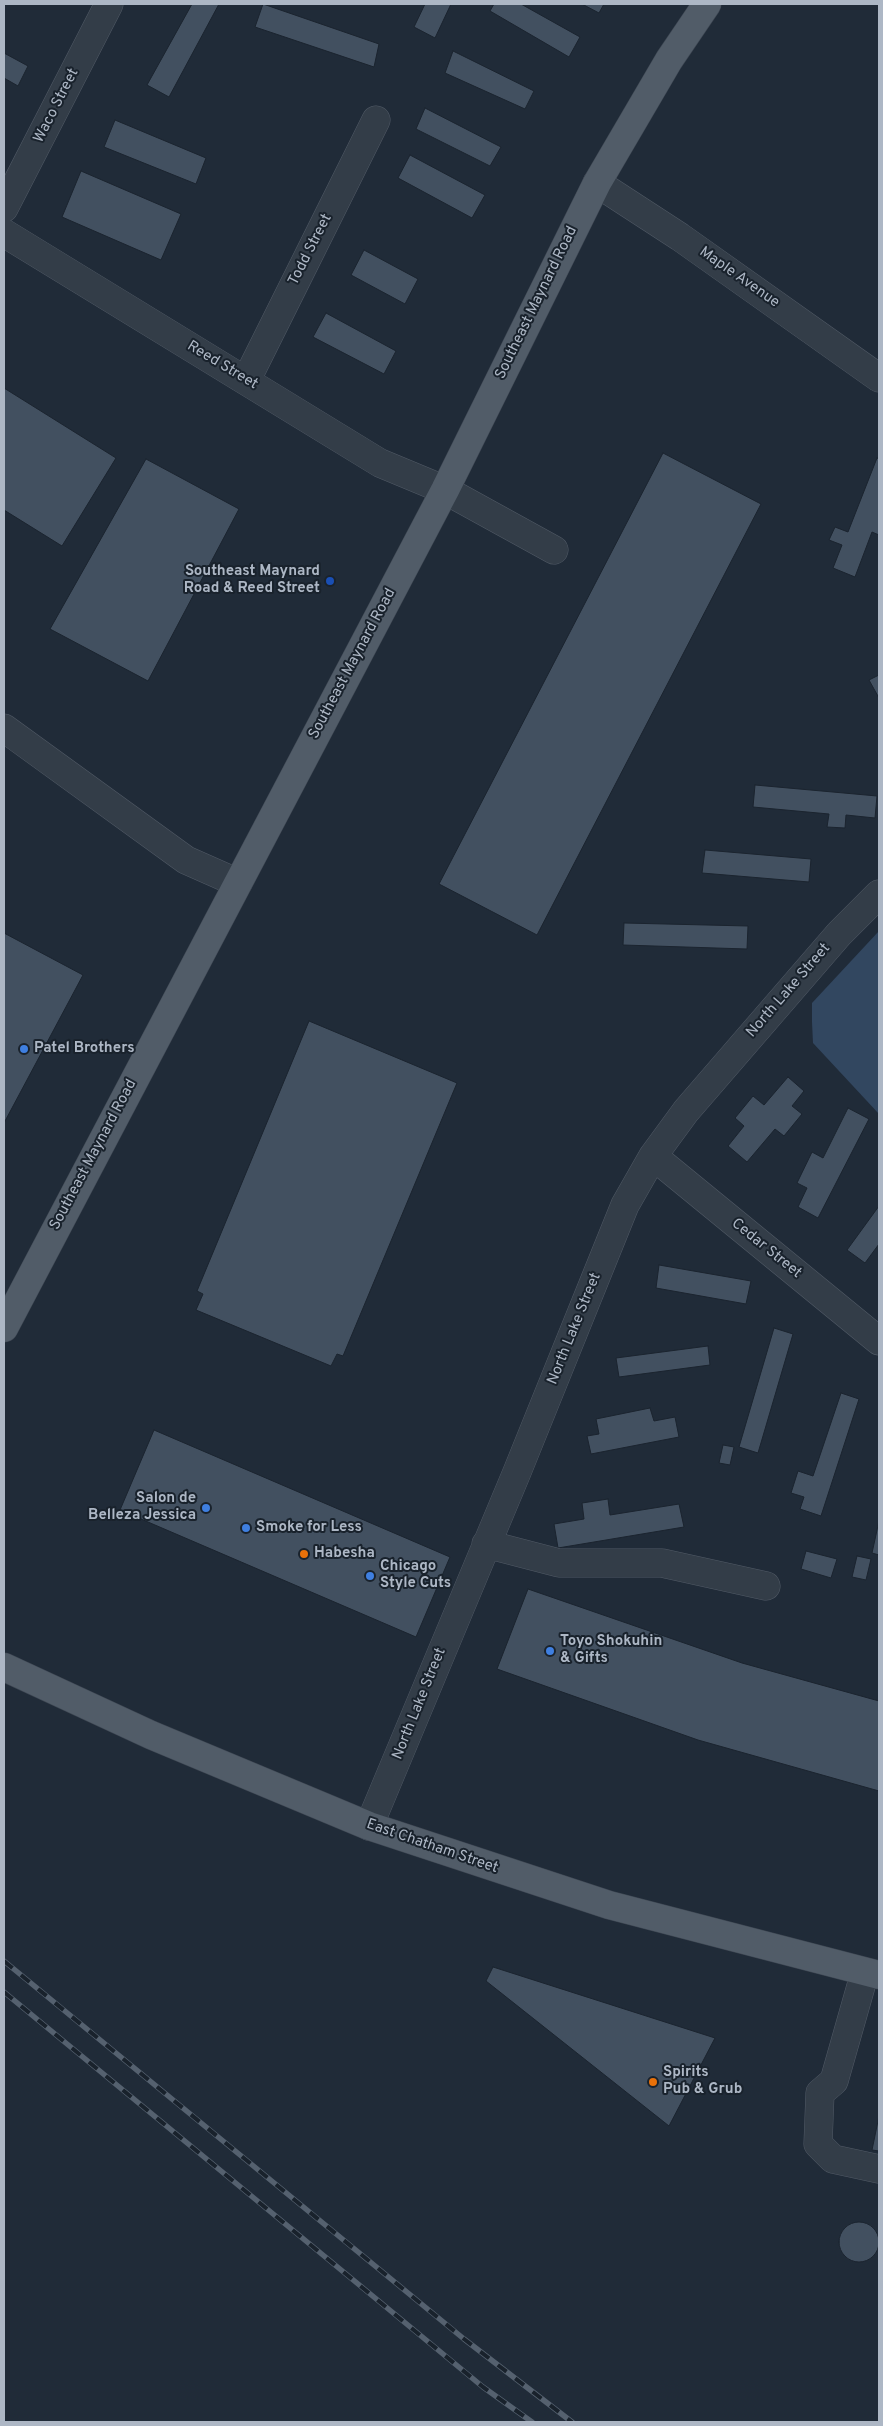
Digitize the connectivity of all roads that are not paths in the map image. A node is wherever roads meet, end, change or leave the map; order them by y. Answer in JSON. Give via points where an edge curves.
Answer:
{"nodes":[{"id":1,"x":109,"y":4,"type":"edge"},
{"id":2,"x":707,"y":4,"type":"edge"},
{"id":3,"x":376,"y":120,"type":"dead end"},
{"id":4,"x":596,"y":183,"type":"junction"},
{"id":5,"x":4,"y":208,"type":"edge"},
{"id":6,"x":4,"y":233,"type":"edge"},
{"id":7,"x":879,"y":378,"type":"edge"},
{"id":8,"x":246,"y":381,"type":"junction"},
{"id":9,"x":445,"y":490,"type":"junction"},
{"id":10,"x":554,"y":550,"type":"dead end"},
{"id":11,"x":4,"y":728,"type":"edge"},
{"id":12,"x":238,"y":883,"type":"junction"},
{"id":13,"x":879,"y":894,"type":"edge"},
{"id":14,"x":653,"y":1156,"type":"junction"},
{"id":15,"x":4,"y":1328,"type":"edge"},
{"id":16,"x":879,"y":1342,"type":"edge"},
{"id":17,"x":486,"y":1544,"type":"junction"},
{"id":18,"x":766,"y":1586,"type":"dead end"},
{"id":19,"x":4,"y":1667,"type":"edge"},
{"id":20,"x":370,"y":1826,"type":"junction"},
{"id":21,"x":872,"y":1973,"type":"edge"},
{"id":22,"x":879,"y":2169,"type":"edge"}],
"edges":[{"from":1,"to":5,"type":"street","name":"Waco Street"},
{"from":2,"to":4,"type":"main road","name":"Southeast Maynard Road","via":[[669,60]]},
{"from":3,"to":8,"type":"street","name":"Todd Street"},
{"from":4,"to":7,"type":"street","name":"Maple Avenue","via":[[703,252]]},
{"from":4,"to":9,"type":"main road","name":"Southeast Maynard Road"},
{"from":6,"to":8,"type":"street","name":"Reed Street"},
{"from":8,"to":9,"type":"street","name":"Reed Street","via":[[380,463]]},
{"from":9,"to":10,"type":"street","name":"Reed Street"},
{"from":9,"to":12,"type":"main road","name":"Southeast Maynard Road"},
{"from":11,"to":12,"type":"street","via":[[186,860]]},
{"from":12,"to":15,"type":"main road","name":"Southeast Maynard Road"},
{"from":13,"to":14,"type":"street","name":"North Lake Street","via":[[758,1025]]},
{"from":14,"to":16,"type":"street","name":"Cedar Street"},
{"from":14,"to":17,"type":"street","name":"North Lake Street","via":[[625,1205]]},
{"from":17,"to":18,"type":"street","via":[[559,1564],[662,1563]]},
{"from":17,"to":20,"type":"street","name":"North Lake Street"},
{"from":19,"to":20,"type":"main road","name":"East Chatham Street","via":[[151,1735]]},
{"from":20,"to":21,"type":"main road","name":"East Chatham Street","via":[[609,1905]]},
{"from":21,"to":22,"type":"street","via":[[834,2081],[820,2094],[818,2144],[833,2159]]}]}
